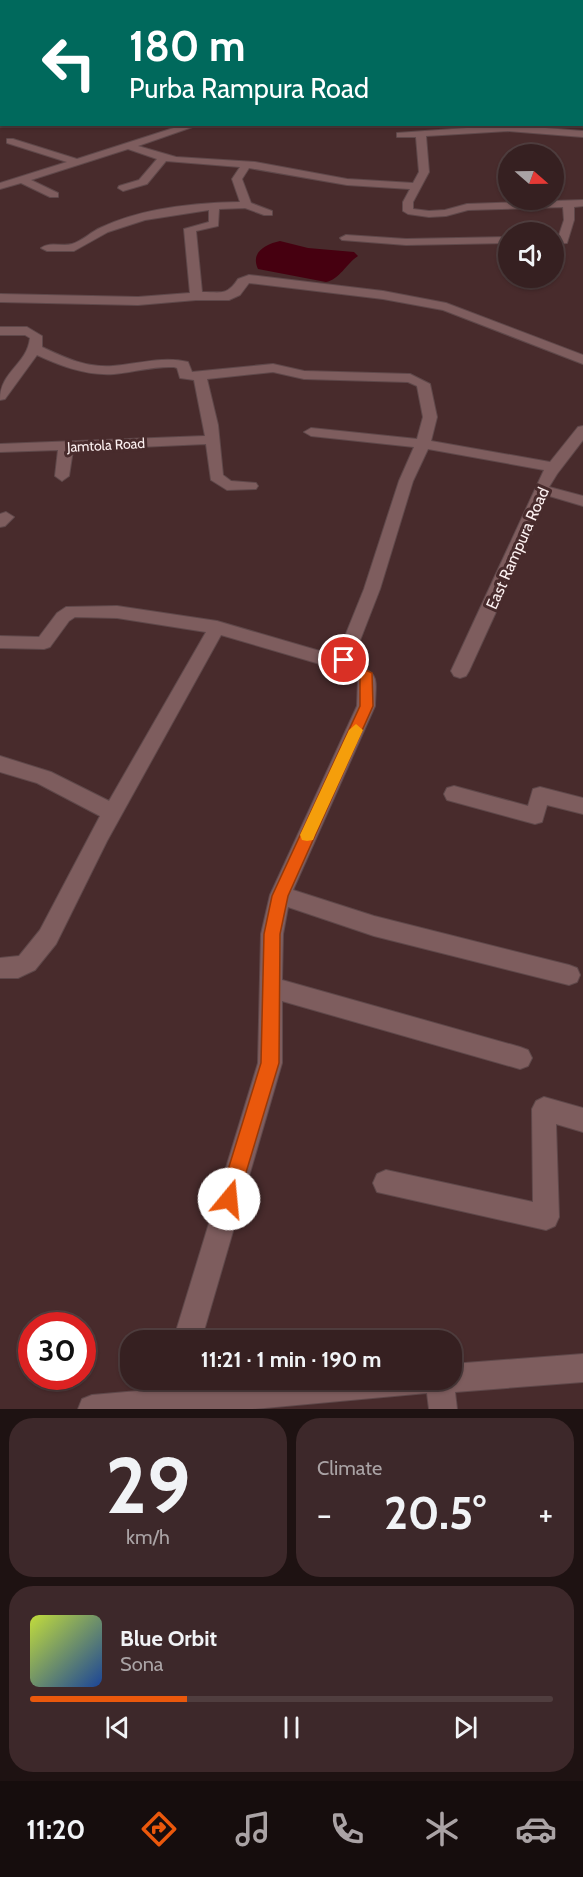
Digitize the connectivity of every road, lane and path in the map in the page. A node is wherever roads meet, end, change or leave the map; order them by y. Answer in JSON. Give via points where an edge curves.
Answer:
{"nodes":[{"id":1,"x":191,"y":126,"type":"edge"},
{"id":2,"x":421,"y":133,"type":"junction"},
{"id":3,"x":583,"y":134,"type":"edge"},
{"id":4,"x":400,"y":135,"type":"dead end"},
{"id":5,"x":10,"y":141,"type":"dead end"},
{"id":6,"x":129,"y":146,"type":"junction"},
{"id":7,"x":163,"y":158,"type":"junction"},
{"id":8,"x":78,"y":162,"type":"junction"},
{"id":9,"x":246,"y":165,"type":"junction"},
{"id":10,"x":0,"y":177,"type":"edge"},
{"id":11,"x":17,"y":180,"type":"junction"},
{"id":12,"x":0,"y":186,"type":"edge"},
{"id":13,"x":416,"y":186,"type":"junction"},
{"id":14,"x":123,"y":188,"type":"dead end"},
{"id":15,"x":54,"y":195,"type":"dead end"},
{"id":16,"x":583,"y":202,"type":"edge"},
{"id":17,"x":568,"y":203,"type":"junction"},
{"id":18,"x":246,"y":205,"type":"junction"},
{"id":19,"x":214,"y":206,"type":"junction"},
{"id":20,"x":267,"y":213,"type":"dead end"},
{"id":21,"x":346,"y":238,"type":"dead end"},
{"id":22,"x":564,"y":238,"type":"edge"},
{"id":23,"x":498,"y":240,"type":"edge"},
{"id":24,"x":47,"y":248,"type":"dead end"},
{"id":25,"x":196,"y":296,"type":"junction"},
{"id":26,"x":0,"y":298,"type":"edge"},
{"id":27,"x":0,"y":331,"type":"edge"},
{"id":28,"x":35,"y":349,"type":"junction"},
{"id":29,"x":583,"y":360,"type":"edge"},
{"id":30,"x":199,"y":375,"type":"junction"},
{"id":31,"x":0,"y":396,"type":"edge"},
{"id":32,"x":583,"y":430,"type":"edge"},
{"id":33,"x":311,"y":432,"type":"dead end"},
{"id":34,"x":212,"y":440,"type":"junction"},
{"id":35,"x":423,"y":444,"type":"junction"},
{"id":36,"x":66,"y":447,"type":"junction"},
{"id":37,"x":0,"y":448,"type":"edge"},
{"id":38,"x":553,"y":467,"type":"junction"},
{"id":39,"x":62,"y":476,"type":"dead end"},
{"id":40,"x":250,"y":486,"type":"dead end"},
{"id":41,"x":543,"y":490,"type":"junction"},
{"id":42,"x":583,"y":501,"type":"edge"},
{"id":43,"x":217,"y":627,"type":"junction"},
{"id":44,"x":0,"y":642,"type":"edge"},
{"id":45,"x":342,"y":664,"type":"junction"},
{"id":46,"x":460,"y":671,"type":"dead end"},
{"id":47,"x":0,"y":764,"type":"edge"},
{"id":48,"x":454,"y":794,"type":"dead end"},
{"id":49,"x":583,"y":806,"type":"edge"},
{"id":50,"x":112,"y":813,"type":"junction"},
{"id":51,"x":280,"y":896,"type":"junction"},
{"id":52,"x":0,"y":968,"type":"edge"},
{"id":53,"x":569,"y":975,"type":"dead end"},
{"id":54,"x":271,"y":987,"type":"junction"},
{"id":55,"x":520,"y":1058,"type":"dead end"},
{"id":56,"x":583,"y":1120,"type":"edge"},
{"id":57,"x":386,"y":1183,"type":"dead end"},
{"id":58,"x":190,"y":1330,"type":"edge"},
{"id":59,"x":583,"y":1368,"type":"edge"},
{"id":60,"x":462,"y":1377,"type":"edge"},
{"id":61,"x":276,"y":1390,"type":"edge"},
{"id":62,"x":441,"y":1390,"type":"edge"},
{"id":63,"x":173,"y":1397,"type":"edge"},
{"id":64,"x":92,"y":1409,"type":"edge"},
{"id":65,"x":443,"y":1409,"type":"edge"}],
"edges":[{"from":1,"to":6,"type":"street"},
{"from":2,"to":3,"type":"street","via":[[508,128]]},
{"from":2,"to":4,"type":"street"},
{"from":2,"to":13,"type":"street","via":[[424,172]]},
{"from":5,"to":8,"type":"street"},
{"from":6,"to":7,"type":"street"},
{"from":6,"to":8,"type":"street"},
{"from":7,"to":9,"type":"street"},
{"from":7,"to":14,"type":"street","via":[[143,182]]},
{"from":8,"to":11,"type":"street"},
{"from":9,"to":13,"type":"street","via":[[347,182]]},
{"from":9,"to":18,"type":"street","via":[[237,179]]},
{"from":10,"to":11,"type":"street"},
{"from":11,"to":12,"type":"street"},
{"from":11,"to":15,"type":"street"},
{"from":13,"to":17,"type":"street","via":[[407,206],[408,211],[418,213]]},
{"from":16,"to":17,"type":"street"},
{"from":17,"to":22,"type":"street"},
{"from":18,"to":19,"type":"street"},
{"from":18,"to":20,"type":"street"},
{"from":19,"to":24,"type":"street","via":[[133,219],[74,248]]},
{"from":19,"to":25,"type":"street","via":[[214,224],[190,229]]},
{"from":21,"to":23,"type":"street","via":[[406,242]]},
{"from":25,"to":26,"type":"street","via":[[138,301]]},
{"from":25,"to":29,"type":"street","via":[[233,295],[242,281],[249,279],[405,299],[466,314]]},
{"from":27,"to":28,"type":"street","via":[[27,331],[36,336]]},
{"from":28,"to":30,"type":"street","via":[[89,369],[172,362],[183,365],[185,375]]},
{"from":28,"to":31,"type":"street"},
{"from":30,"to":34,"type":"street"},
{"from":30,"to":35,"type":"street","via":[[273,368],[304,375],[417,381],[425,388],[430,417]]},
{"from":32,"to":38,"type":"street","name":"East Rampura Road"},
{"from":33,"to":35,"type":"street"},
{"from":34,"to":36,"type":"street","name":"Jamtola Road"},
{"from":34,"to":40,"type":"street","via":[[216,477],[227,485]]},
{"from":35,"to":38,"type":"street"},
{"from":35,"to":45,"type":"street","via":[[406,481],[372,589]]},
{"from":36,"to":37,"type":"street","name":"Jamtola Road"},
{"from":36,"to":39,"type":"street"},
{"from":38,"to":41,"type":"street","name":"East Rampura Road"},
{"from":41,"to":42,"type":"street"},
{"from":41,"to":46,"type":"street","name":"East Rampura Road"},
{"from":43,"to":44,"type":"street","via":[[125,613],[72,611],[44,643]]},
{"from":43,"to":45,"type":"street"},
{"from":43,"to":50,"type":"street"},
{"from":45,"to":51,"type":"street","via":[[367,677],[366,706]]},
{"from":47,"to":50,"type":"street","via":[[63,786]]},
{"from":48,"to":49,"type":"street","via":[[535,816],[540,795]]},
{"from":50,"to":52,"type":"street","via":[[35,956],[18,968]]},
{"from":51,"to":53,"type":"street","via":[[374,926]]},
{"from":51,"to":54,"type":"street","via":[[272,934]]},
{"from":54,"to":55,"type":"street"},
{"from":54,"to":58,"type":"street","via":[[270,1063]]},
{"from":56,"to":57,"type":"street","via":[[544,1109],[546,1217]]},
{"from":59,"to":60,"type":"street"},
{"from":61,"to":63,"type":"street"},
{"from":62,"to":65,"type":"street"},
{"from":63,"to":64,"type":"street"}]}
